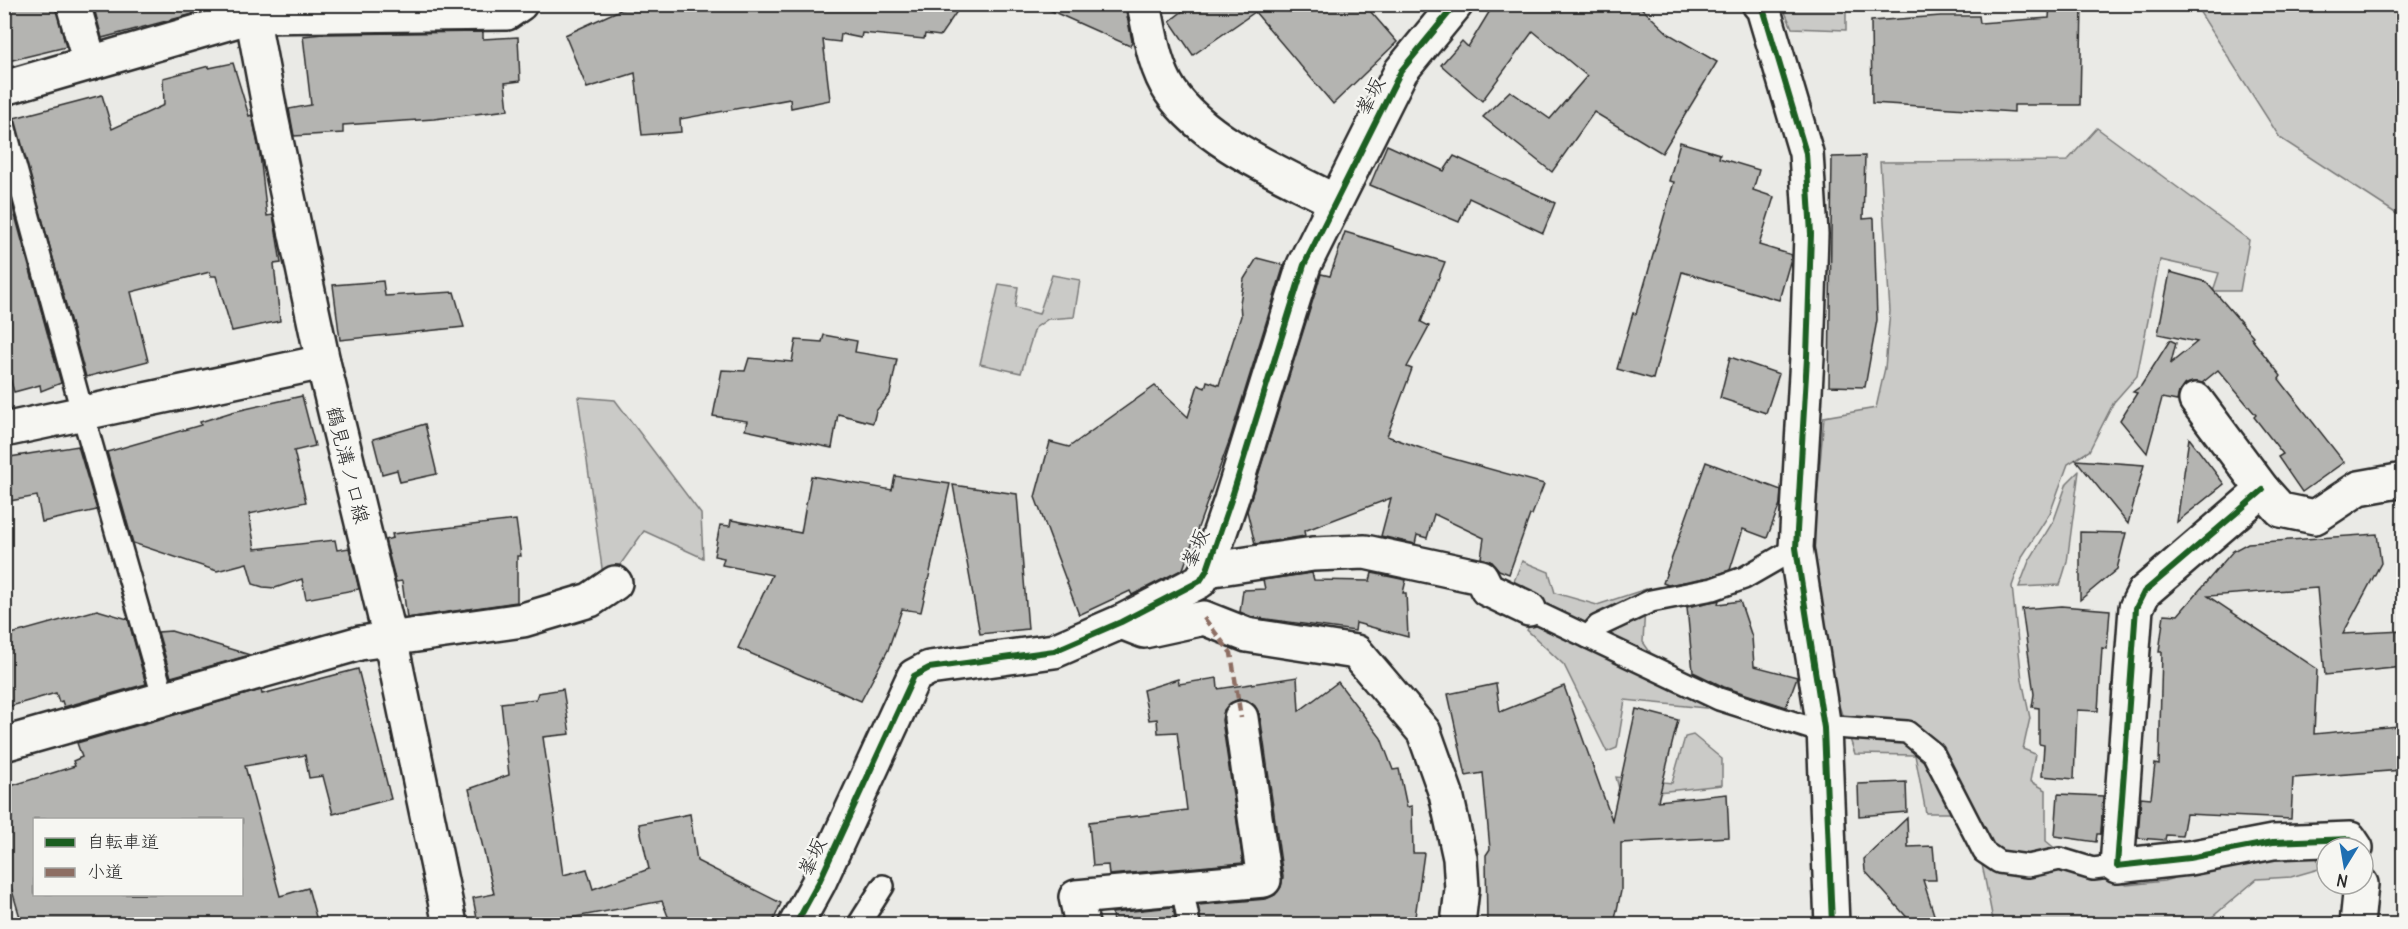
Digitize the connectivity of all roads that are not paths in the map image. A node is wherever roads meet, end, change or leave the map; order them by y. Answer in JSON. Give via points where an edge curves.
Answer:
{"nodes":[{"id":1,"x":73,"y":4,"type":"edge"},
{"id":2,"x":1144,"y":4,"type":"edge"},
{"id":3,"x":1455,"y":4,"type":"edge"},
{"id":4,"x":1759,"y":4,"type":"edge"},
{"id":5,"x":512,"y":7,"type":"edge"},
{"id":6,"x":251,"y":10,"type":"edge"},
{"id":7,"x":90,"y":63,"type":"junction"},
{"id":8,"x":4,"y":88,"type":"edge"},
{"id":9,"x":4,"y":125,"type":"edge"},
{"id":10,"x":1334,"y":201,"type":"junction"},
{"id":11,"x":323,"y":362,"type":"junction"},
{"id":12,"x":2196,"y":400,"type":"dead end"},
{"id":13,"x":82,"y":415,"type":"junction"},
{"id":14,"x":4,"y":430,"type":"edge"},
{"id":15,"x":2403,"y":480,"type":"edge"},
{"id":16,"x":2264,"y":490,"type":"junction"},
{"id":17,"x":1796,"y":548,"type":"junction"},
{"id":18,"x":1207,"y":570,"type":"junction"},
{"id":19,"x":615,"y":583,"type":"dead end"},
{"id":20,"x":1529,"y":609,"type":"joint"},
{"id":21,"x":1121,"y":621,"type":"junction"},
{"id":22,"x":1588,"y":637,"type":"junction"},
{"id":23,"x":390,"y":638,"type":"junction"},
{"id":24,"x":164,"y":700,"type":"junction"},
{"id":25,"x":1241,"y":718,"type":"dead end"},
{"id":26,"x":1824,"y":728,"type":"junction"},
{"id":27,"x":4,"y":744,"type":"edge"},
{"id":28,"x":2315,"y":840,"type":"edge"},
{"id":29,"x":2117,"y":867,"type":"junction"},
{"id":30,"x":883,"y":886,"type":"dead end"},
{"id":31,"x":1182,"y":887,"type":"junction"},
{"id":32,"x":2360,"y":896,"type":"edge"},
{"id":33,"x":450,"y":924,"type":"edge"},
{"id":34,"x":796,"y":924,"type":"edge"},
{"id":35,"x":859,"y":924,"type":"edge"},
{"id":36,"x":1082,"y":924,"type":"edge"},
{"id":37,"x":1189,"y":924,"type":"edge"},
{"id":38,"x":1458,"y":924,"type":"edge"},
{"id":39,"x":1832,"y":924,"type":"edge"},
{"id":40,"x":2357,"y":924,"type":"edge"}],
"edges":[{"from":1,"to":7,"type":"street"},
{"from":2,"to":10,"type":"street","via":[[1154,52],[1170,92],[1203,126]]},
{"from":3,"to":10,"type":"street","name":"峯坂","via":[[1401,71]]},
{"from":4,"to":17,"type":"street","via":[[1806,153],[1810,234],[1807,357]]},
{"from":5,"to":6,"type":"street"},
{"from":6,"to":7,"type":"street"},
{"from":6,"to":11,"type":"street","name":"鶴見溝ノ口線"},
{"from":7,"to":8,"type":"street"},
{"from":9,"to":13,"type":"lane"},
{"from":10,"to":18,"type":"street","name":"峯坂","via":[[1304,265]]},
{"from":11,"to":13,"type":"street"},
{"from":11,"to":23,"type":"street","name":"鶴見溝ノ口線"},
{"from":12,"to":16,"type":"street"},
{"from":13,"to":14,"type":"street"},
{"from":13,"to":24,"type":"lane"},
{"from":15,"to":16,"type":"street","via":[[2360,488],[2315,517],[2282,510]]},
{"from":16,"to":29,"type":"street","via":[[2144,592],[2136,608]]},
{"from":17,"to":22,"type":"lane","via":[[1744,578],[1713,589],[1651,601],[1598,626]]},
{"from":17,"to":26,"type":"street"},
{"from":18,"to":20,"type":"street","via":[[1313,554],[1365,552],[1480,577],[1487,589]]},
{"from":18,"to":21,"type":"street","name":"峯坂","via":[[1200,581]]},
{"from":19,"to":23,"type":"street","via":[[590,600],[523,620]]},
{"from":20,"to":22,"type":"lane"},
{"from":21,"to":34,"type":"street","name":"峯坂","via":[[1054,651],[928,668],[914,676]]},
{"from":21,"to":38,"type":"street","via":[[1144,631],[1204,618],[1247,635],[1356,652],[1424,732],[1446,794],[1460,858]]},
{"from":22,"to":26,"type":"lane","via":[[1719,699],[1810,728]]},
{"from":23,"to":24,"type":"street","via":[[360,643]]},
{"from":23,"to":33,"type":"street","name":"鶴見溝ノ口線"},
{"from":24,"to":27,"type":"street"},
{"from":25,"to":31,"type":"street","via":[[1264,880]]},
{"from":26,"to":29,"type":"lane","via":[[1907,732],[1919,740],[1933,753],[1984,852],[1999,862],[2028,866],[2060,859],[2094,869]]},
{"from":26,"to":39,"type":"street"},
{"from":28,"to":29,"type":"street","via":[[2273,842]]},
{"from":30,"to":35,"type":"lane"},
{"from":31,"to":36,"type":"street","via":[[1076,897]]},
{"from":31,"to":37,"type":"lane"},
{"from":32,"to":40,"type":"street"}]}
